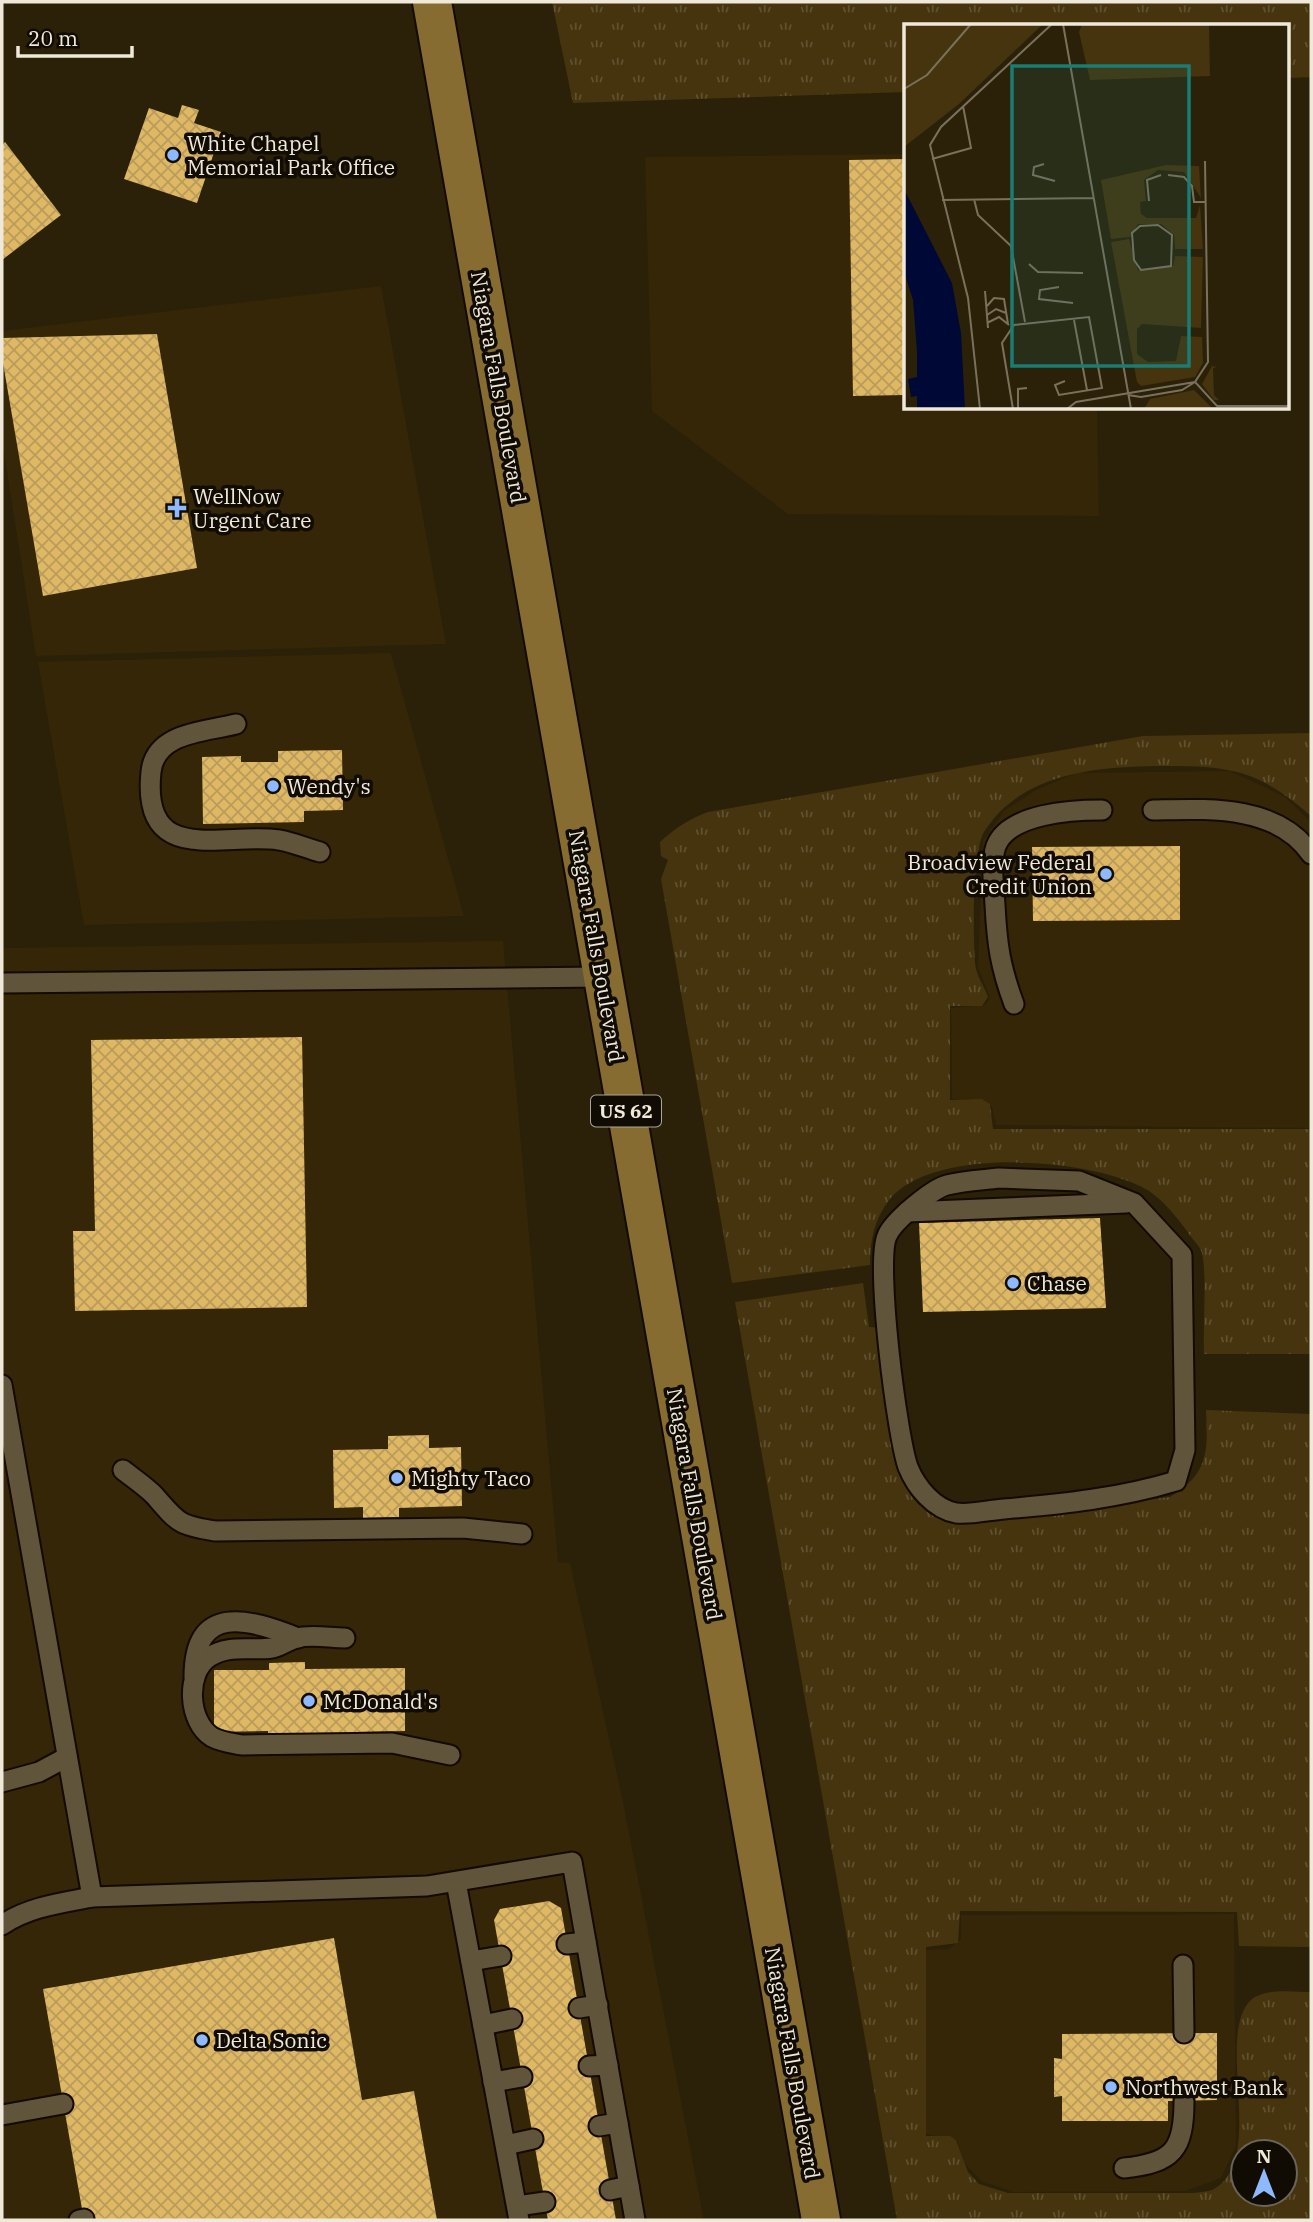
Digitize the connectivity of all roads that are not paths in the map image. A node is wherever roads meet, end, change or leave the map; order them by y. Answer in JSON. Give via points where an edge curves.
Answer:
{"nodes":[{"id":1,"x":432,"y":2,"type":"edge"},
{"id":2,"x":236,"y":724,"type":"dead end"},
{"id":3,"x":1102,"y":810,"type":"dead end"},
{"id":4,"x":1153,"y":810,"type":"dead end"},
{"id":5,"x":320,"y":852,"type":"dead end"},
{"id":6,"x":1311,"y":854,"type":"edge"},
{"id":7,"x":603,"y":976,"type":"junction"},
{"id":8,"x":2,"y":983,"type":"edge"},
{"id":9,"x":1014,"y":1004,"type":"dead end"},
{"id":10,"x":1134,"y":1203,"type":"junction"},
{"id":11,"x":906,"y":1212,"type":"junction"},
{"id":12,"x":2,"y":1385,"type":"edge"},
{"id":13,"x":123,"y":1470,"type":"dead end"},
{"id":14,"x":522,"y":1534,"type":"dead end"},
{"id":15,"x":298,"y":1637,"type":"junction"},
{"id":16,"x":345,"y":1637,"type":"dead end"},
{"id":17,"x":194,"y":1679,"type":"junction"},
{"id":18,"x":450,"y":1755,"type":"dead end"},
{"id":19,"x":67,"y":1757,"type":"junction"},
{"id":20,"x":2,"y":1782,"type":"edge"},
{"id":21,"x":456,"y":1882,"type":"junction"},
{"id":22,"x":92,"y":1897,"type":"junction"},
{"id":23,"x":2,"y":1925,"type":"edge"},
{"id":24,"x":501,"y":1956,"type":"dead end"},
{"id":25,"x":471,"y":1961,"type":"junction"},
{"id":26,"x":1183,"y":1965,"type":"dead end"},
{"id":27,"x":512,"y":2019,"type":"dead end"},
{"id":28,"x":483,"y":2025,"type":"junction"},
{"id":29,"x":1184,"y":2033,"type":"dead end"},
{"id":30,"x":522,"y":2077,"type":"dead end"},
{"id":31,"x":494,"y":2082,"type":"junction"},
{"id":32,"x":1184,"y":2101,"type":"dead end"},
{"id":33,"x":64,"y":2104,"type":"dead end"},
{"id":34,"x":2,"y":2115,"type":"edge"},
{"id":35,"x":533,"y":2139,"type":"dead end"},
{"id":36,"x":506,"y":2145,"type":"junction"},
{"id":37,"x":1124,"y":2168,"type":"dead end"},
{"id":38,"x":545,"y":2202,"type":"dead end"},
{"id":39,"x":518,"y":2213,"type":"edge"},
{"id":40,"x":635,"y":2220,"type":"edge"},
{"id":41,"x":821,"y":2220,"type":"edge"}],
"edges":[{"from":1,"to":7,"type":"main road","name":"Niagara Falls Boulevard","number":"US 62"},
{"from":2,"to":5,"type":"lane","via":[[168,741],[159,750],[151,774],[153,810],[174,836],[192,842],[278,840]]},
{"from":3,"to":9,"type":"lane","via":[[1035,817],[1012,827],[997,843],[993,860],[998,961]]},
{"from":4,"to":6,"type":"lane","via":[[1231,811],[1273,822]]},
{"from":7,"to":8,"type":"lane"},
{"from":7,"to":41,"type":"main road","name":"Niagara Falls Boulevard","number":"US 62"},
{"from":10,"to":11,"type":"lane"},
{"from":10,"to":11,"type":"lane","via":[[1079,1181],[999,1178],[944,1186]]},
{"from":10,"to":11,"type":"lane","via":[[1182,1255],[1185,1450],[1176,1481],[1134,1494],[956,1513],[920,1490],[899,1437],[882,1266],[887,1235]]},
{"from":12,"to":19,"type":"lane"},
{"from":13,"to":14,"type":"lane","via":[[153,1495],[169,1517],[189,1527],[215,1531],[463,1528]]},
{"from":15,"to":16,"type":"lane"},
{"from":15,"to":17,"type":"lane","via":[[273,1648],[221,1651],[199,1665]]},
{"from":15,"to":17,"type":"lane","via":[[270,1627],[222,1623],[197,1641]]},
{"from":17,"to":18,"type":"lane","via":[[199,1724],[223,1742],[392,1743]]},
{"from":19,"to":20,"type":"lane","via":[[39,1772]]},
{"from":19,"to":22,"type":"lane"},
{"from":21,"to":22,"type":"lane"},
{"from":21,"to":25,"type":"lane"},
{"from":21,"to":40,"type":"lane","via":[[572,1862],[577,1943],[598,2065],[620,2188]]},
{"from":22,"to":23,"type":"lane","via":[[14,1916]]},
{"from":24,"to":25,"type":"lane"},
{"from":25,"to":28,"type":"lane"},
{"from":26,"to":29,"type":"lane"},
{"from":27,"to":28,"type":"lane"},
{"from":28,"to":31,"type":"lane"},
{"from":30,"to":31,"type":"lane"},
{"from":31,"to":36,"type":"lane"},
{"from":32,"to":37,"type":"lane","via":[[1184,2129],[1177,2148],[1164,2159]]},
{"from":33,"to":34,"type":"lane"},
{"from":35,"to":36,"type":"lane"},
{"from":36,"to":39,"type":"lane"},
{"from":38,"to":39,"type":"lane"}]}
